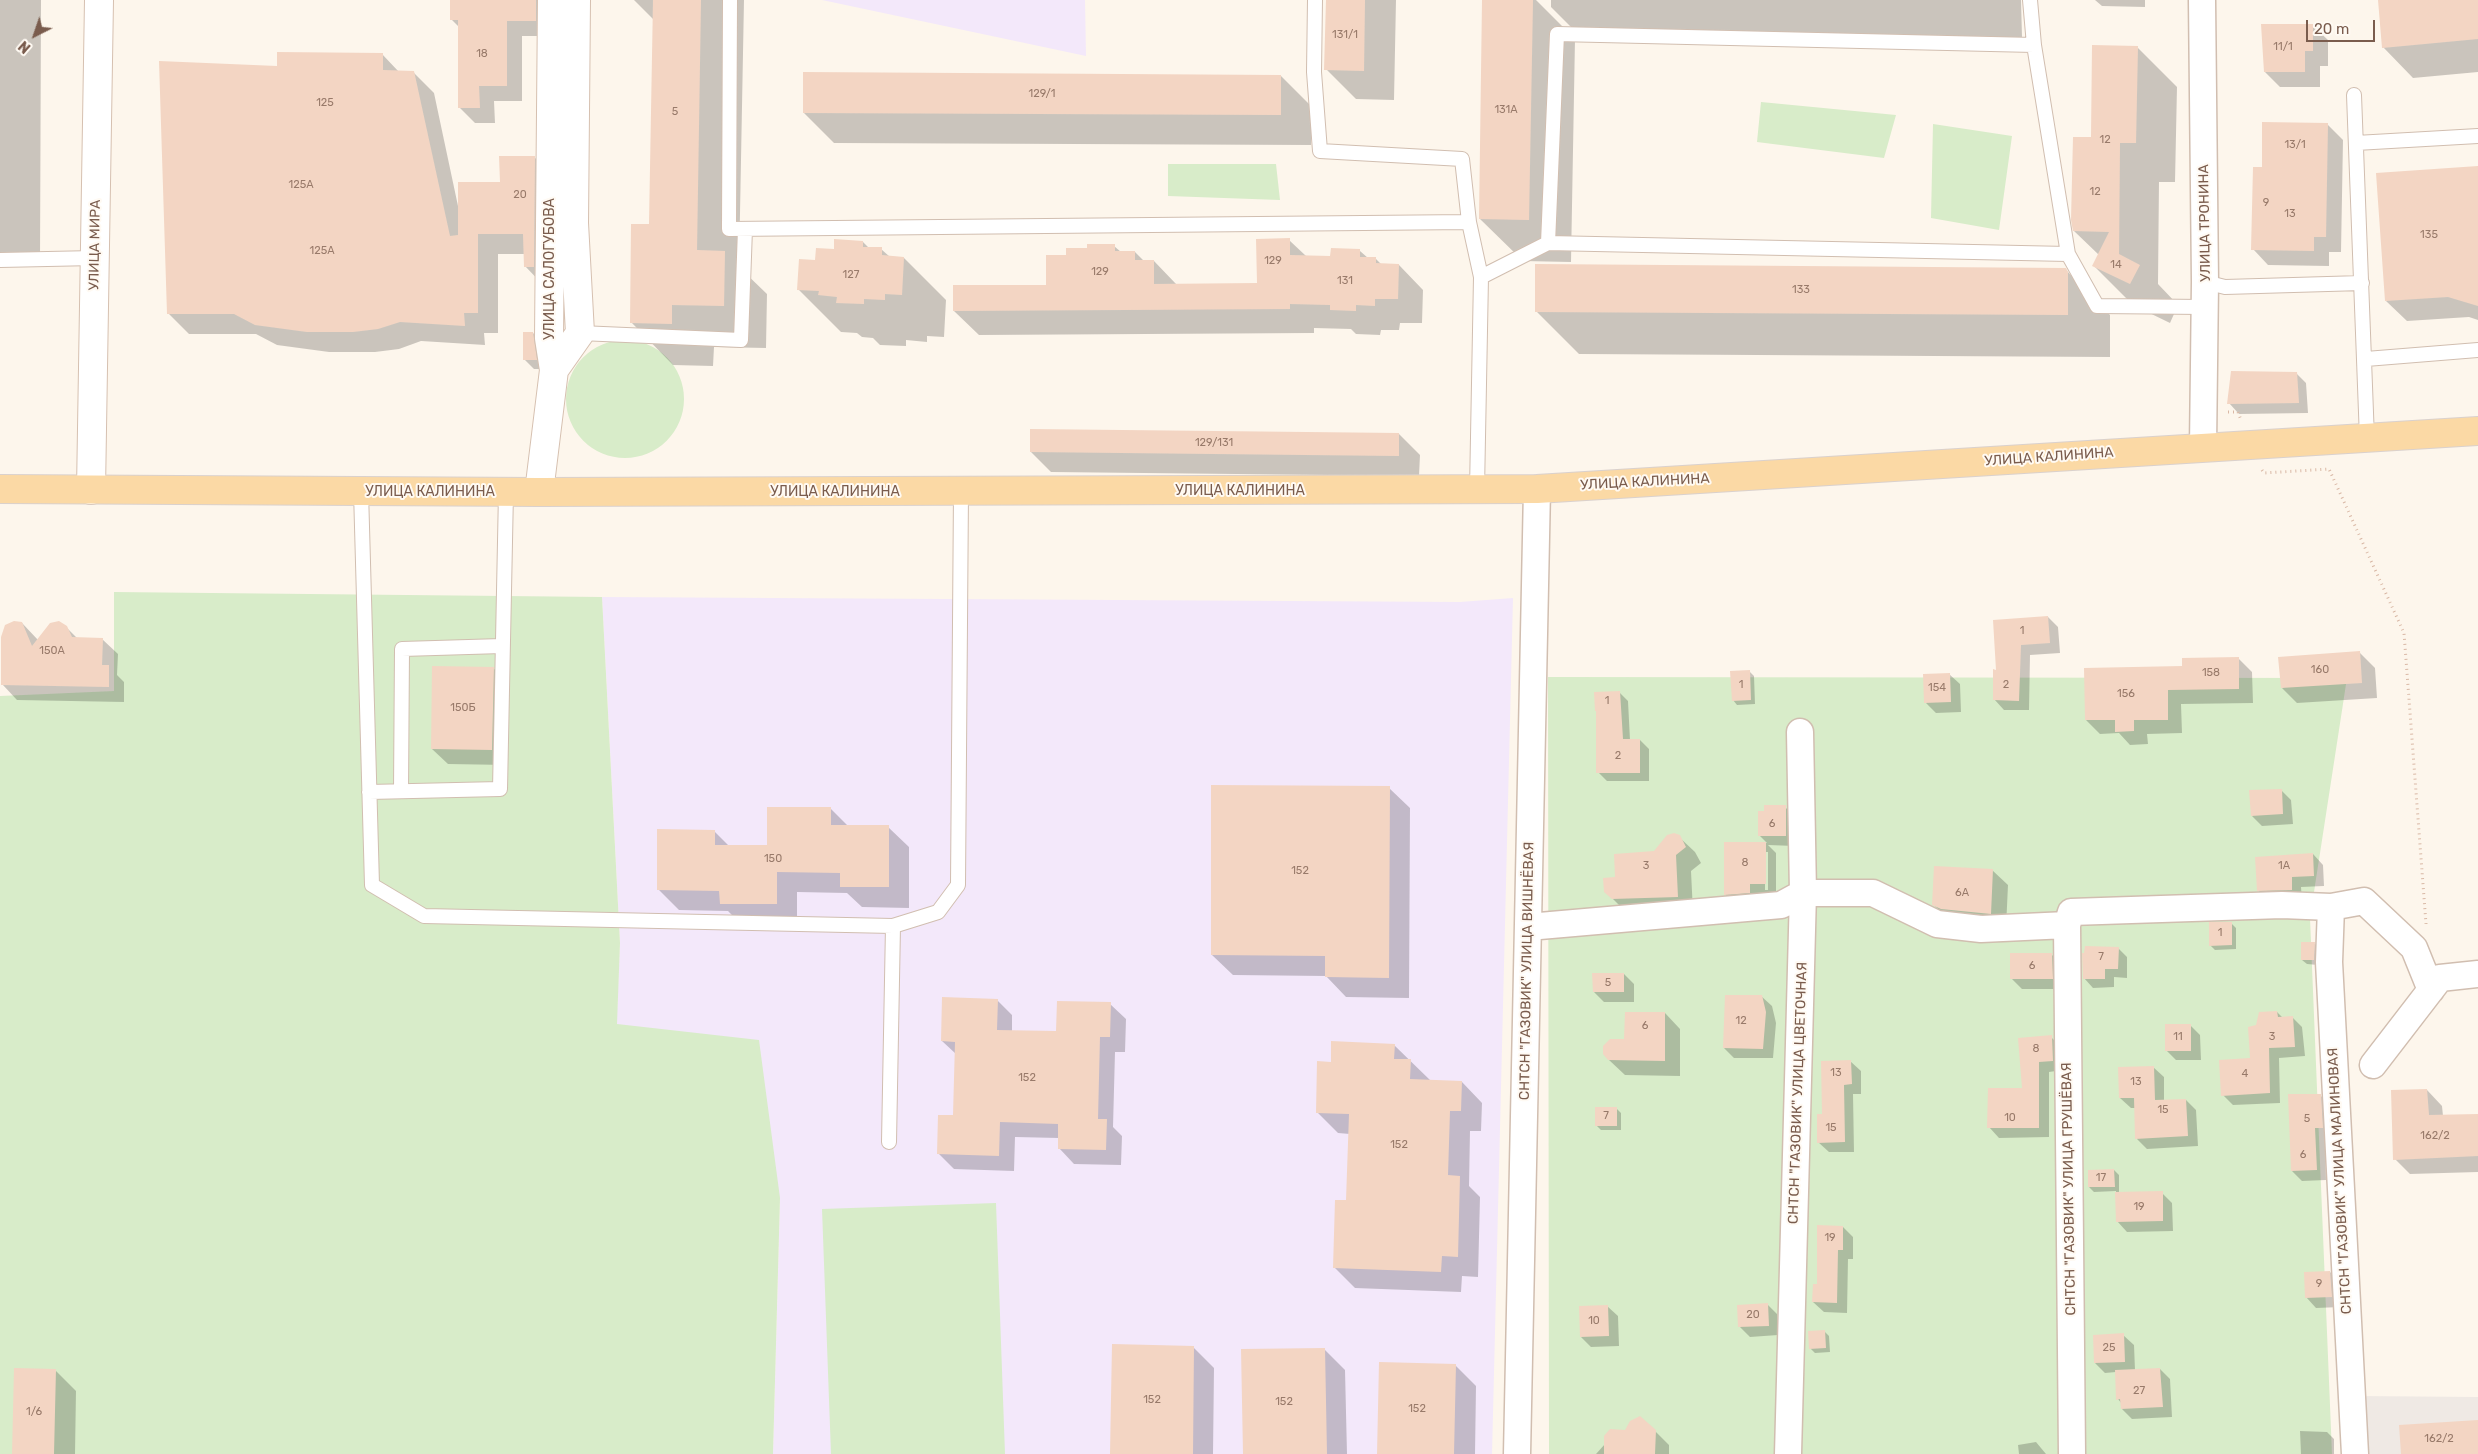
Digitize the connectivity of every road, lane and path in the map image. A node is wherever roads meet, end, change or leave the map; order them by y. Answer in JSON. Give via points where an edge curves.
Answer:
{"nodes":[{"id":1,"x":99,"y":0,"type":"edge"},
{"id":2,"x":552,"y":0,"type":"edge"},
{"id":3,"x":576,"y":0,"type":"edge"},
{"id":4,"x":730,"y":0,"type":"edge"},
{"id":5,"x":1315,"y":0,"type":"edge"},
{"id":6,"x":2030,"y":0,"type":"edge"},
{"id":7,"x":2202,"y":0,"type":"edge"},
{"id":8,"x":2034,"y":45,"type":"junction"},
{"id":9,"x":2354,"y":95,"type":"dead end"},
{"id":10,"x":2478,"y":136,"type":"edge"},
{"id":11,"x":2356,"y":143,"type":"junction"},
{"id":12,"x":1469,"y":222,"type":"junction"},
{"id":13,"x":745,"y":229,"type":"junction"},
{"id":14,"x":1548,"y":243,"type":"junction"},
{"id":15,"x":2068,"y":254,"type":"junction"},
{"id":16,"x":95,"y":258,"type":"junction"},
{"id":17,"x":0,"y":260,"type":"edge"},
{"id":18,"x":1482,"y":277,"type":"junction"},
{"id":19,"x":2205,"y":282,"type":"junction"},
{"id":20,"x":2362,"y":283,"type":"junction"},
{"id":21,"x":2205,"y":308,"type":"junction"},
{"id":22,"x":580,"y":334,"type":"junction"},
{"id":23,"x":2478,"y":350,"type":"edge"},
{"id":24,"x":2366,"y":359,"type":"junction"},
{"id":25,"x":554,"y":370,"type":"junction"},
{"id":26,"x":2225,"y":402,"type":"dead end"},
{"id":27,"x":2478,"y":432,"type":"edge"},
{"id":28,"x":2367,"y":439,"type":"junction"},
{"id":29,"x":2251,"y":445,"type":"junction"},
{"id":30,"x":2203,"y":447,"type":"junction"},
{"id":31,"x":0,"y":489,"type":"edge"},
{"id":32,"x":1537,"y":489,"type":"junction"},
{"id":33,"x":91,"y":490,"type":"junction"},
{"id":34,"x":1477,"y":490,"type":"junction"},
{"id":35,"x":361,"y":491,"type":"junction"},
{"id":36,"x":506,"y":492,"type":"junction"},
{"id":37,"x":539,"y":492,"type":"junction"},
{"id":38,"x":961,"y":492,"type":"junction"},
{"id":39,"x":502,"y":646,"type":"junction"},
{"id":40,"x":1800,"y":732,"type":"dead end"},
{"id":41,"x":401,"y":791,"type":"junction"},
{"id":42,"x":369,"y":792,"type":"junction"},
{"id":43,"x":1803,"y":893,"type":"junction"},
{"id":44,"x":2331,"y":907,"type":"junction"},
{"id":45,"x":2067,"y":925,"type":"junction"},
{"id":46,"x":893,"y":926,"type":"junction"},
{"id":47,"x":1528,"y":927,"type":"junction"},
{"id":48,"x":2426,"y":930,"type":"dead end"},
{"id":49,"x":2478,"y":974,"type":"edge"},
{"id":50,"x":2431,"y":990,"type":"junction"},
{"id":51,"x":2373,"y":1065,"type":"dead end"},
{"id":52,"x":889,"y":1142,"type":"dead end"},
{"id":53,"x":1517,"y":1454,"type":"edge"},
{"id":54,"x":1788,"y":1454,"type":"edge"},
{"id":55,"x":2072,"y":1454,"type":"edge"},
{"id":56,"x":2355,"y":1454,"type":"edge"}],
"edges":[{"from":1,"to":16,"type":"street","name":"УЛИЦА МИРА"},
{"from":2,"to":25,"type":"street","name":"УЛИЦА САЛОГУБОВА","via":[[549,338]]},
{"from":3,"to":22,"type":"street","name":"УЛИЦА САЛОГУБОВА","via":[[574,223]]},
{"from":4,"to":13,"type":"lane","via":[[729,229]]},
{"from":5,"to":12,"type":"lane","via":[[1314,72],[1320,151],[1462,159]]},
{"from":6,"to":8,"type":"lane"},
{"from":7,"to":19,"type":"street","name":"УЛИЦА ТРОНИНА"},
{"from":8,"to":14,"type":"lane","via":[[1557,34]]},
{"from":8,"to":15,"type":"lane"},
{"from":9,"to":11,"type":"lane"},
{"from":10,"to":11,"type":"lane"},
{"from":11,"to":20,"type":"lane"},
{"from":12,"to":13,"type":"lane"},
{"from":12,"to":18,"type":"lane"},
{"from":13,"to":22,"type":"lane","via":[[741,340]]},
{"from":14,"to":15,"type":"lane"},
{"from":14,"to":18,"type":"lane"},
{"from":15,"to":21,"type":"lane","via":[[2097,306]]},
{"from":16,"to":17,"type":"lane"},
{"from":16,"to":33,"type":"street","name":"УЛИЦА МИРА"},
{"from":18,"to":34,"type":"lane"},
{"from":19,"to":20,"type":"lane","via":[[2225,286]]},
{"from":19,"to":21,"type":"street","name":"УЛИЦА ТРОНИНА"},
{"from":20,"to":24,"type":"lane"},
{"from":21,"to":30,"type":"street","name":"УЛИЦА ТРОНИНА"},
{"from":22,"to":25,"type":"street","name":"УЛИЦА САЛОГУБОВА"},
{"from":23,"to":24,"type":"lane"},
{"from":24,"to":28,"type":"lane"},
{"from":25,"to":37,"type":"street"},
{"from":26,"to":29,"type":"path","via":[[2225,412],[2238,412]]},
{"from":27,"to":28,"type":"main road","name":"УЛИЦА КАЛИНИНА"},
{"from":28,"to":29,"type":"main road","name":"УЛИЦА КАЛИНИНА"},
{"from":29,"to":30,"type":"main road","name":"УЛИЦА КАЛИНИНА"},
{"from":29,"to":48,"type":"path","via":[[2264,473],[2329,469],[2404,633]]},
{"from":30,"to":32,"type":"main road","name":"УЛИЦА КАЛИНИНА"},
{"from":31,"to":33,"type":"main road","name":"УЛИЦА КАЛИНИНА"},
{"from":32,"to":34,"type":"main road","name":"УЛИЦА КАЛИНИНА"},
{"from":32,"to":47,"type":"street","name":"СНТСН \"ГАЗОВИК\" УЛИЦА ВИШНЁВАЯ"},
{"from":33,"to":35,"type":"main road","name":"УЛИЦА КАЛИНИНА"},
{"from":34,"to":38,"type":"main road","name":"УЛИЦА КАЛИНИНА"},
{"from":35,"to":36,"type":"main road","name":"УЛИЦА КАЛИНИНА"},
{"from":35,"to":42,"type":"lane"},
{"from":36,"to":37,"type":"main road","name":"УЛИЦА КАЛИНИНА"},
{"from":36,"to":39,"type":"lane"},
{"from":37,"to":38,"type":"main road","name":"УЛИЦА КАЛИНИНА"},
{"from":38,"to":46,"type":"lane","via":[[958,885],[938,912]]},
{"from":39,"to":41,"type":"lane","via":[[500,789]]},
{"from":39,"to":41,"type":"lane","via":[[402,649]]},
{"from":40,"to":43,"type":"street","name":"СНТСН \"ГАЗОВИК\" УЛИЦА ЦВЕТОЧНАЯ"},
{"from":41,"to":42,"type":"lane"},
{"from":42,"to":46,"type":"lane","via":[[372,886],[424,916]]},
{"from":43,"to":45,"type":"street","via":[[1873,893],[1937,924],[1981,929]]},
{"from":43,"to":47,"type":"street","via":[[1781,906]]},
{"from":43,"to":54,"type":"street","name":"СНТСН \"ГАЗОВИК\" УЛИЦА ЦВЕТОЧНАЯ"},
{"from":44,"to":45,"type":"street","via":[[2282,905],[2070,912]]},
{"from":44,"to":50,"type":"street","via":[[2364,901],[2414,948]]},
{"from":44,"to":56,"type":"street","name":"СНТСН \"ГАЗОВИК\" УЛИЦА МАЛИНОВАЯ","via":[[2329,962]]},
{"from":45,"to":55,"type":"street","name":"СНТСН \"ГАЗОВИК\" УЛИЦА ГРУШЁВАЯ"},
{"from":46,"to":52,"type":"lane"},
{"from":47,"to":53,"type":"street","name":"СНТСН \"ГАЗОВИК\" УЛИЦА ВИШНЁВАЯ"},
{"from":49,"to":50,"type":"street","via":[[2440,978]]},
{"from":50,"to":51,"type":"street"}]}
